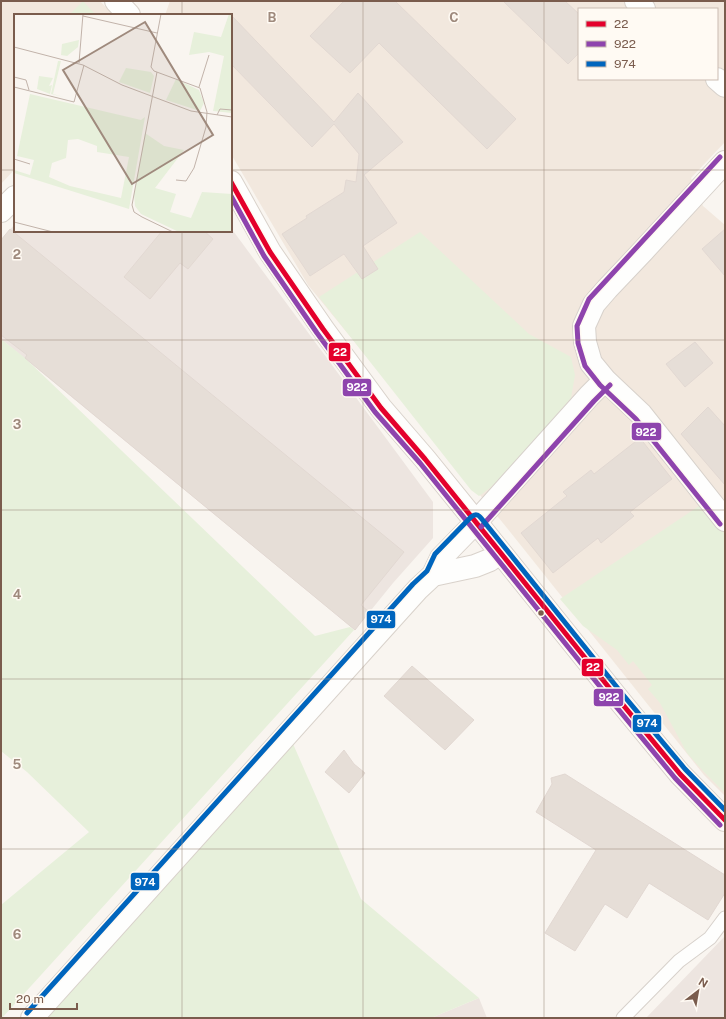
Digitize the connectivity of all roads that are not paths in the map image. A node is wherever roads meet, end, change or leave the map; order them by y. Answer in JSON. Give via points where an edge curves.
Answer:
{"nodes":[{"id":1,"x":116,"y":1,"type":"edge"},
{"id":2,"x":141,"y":1,"type":"edge"},
{"id":3,"x":129,"y":14,"type":"edge"},
{"id":4,"x":131,"y":14,"type":"edge"},
{"id":5,"x":725,"y":162,"type":"edge"},
{"id":6,"x":232,"y":184,"type":"edge"},
{"id":7,"x":14,"y":198,"type":"edge"},
{"id":8,"x":1,"y":211,"type":"edge"},
{"id":9,"x":605,"y":380,"type":"junction"},
{"id":10,"x":725,"y":520,"type":"edge"},
{"id":11,"x":476,"y":522,"type":"junction"},
{"id":12,"x":500,"y":552,"type":"junction"},
{"id":13,"x":433,"y":575,"type":"junction"},
{"id":14,"x":725,"y":820,"type":"edge"},
{"id":15,"x":725,"y":918,"type":"edge"},
{"id":16,"x":32,"y":1018,"type":"edge"},
{"id":17,"x":623,"y":1018,"type":"edge"}],
"edges":[{"from":1,"to":3,"type":"street"},
{"from":2,"to":4,"type":"street"},
{"from":5,"to":9,"type":"street","via":[[594,304],[584,326],[585,342],[591,363]]},
{"from":6,"to":11,"type":"street","via":[[270,252],[323,329],[381,408]]},
{"from":7,"to":8,"type":"street"},
{"from":9,"to":10,"type":"street","via":[[640,414]]},
{"from":9,"to":11,"type":"street"},
{"from":11,"to":12,"type":"street"},
{"from":11,"to":13,"type":"street","via":[[441,558]]},
{"from":12,"to":13,"type":"street","via":[[490,560],[475,566]]},
{"from":12,"to":14,"type":"street","via":[[680,774]]},
{"from":13,"to":16,"type":"street"},
{"from":15,"to":17,"type":"lane","via":[[710,938],[679,961]]}]}
